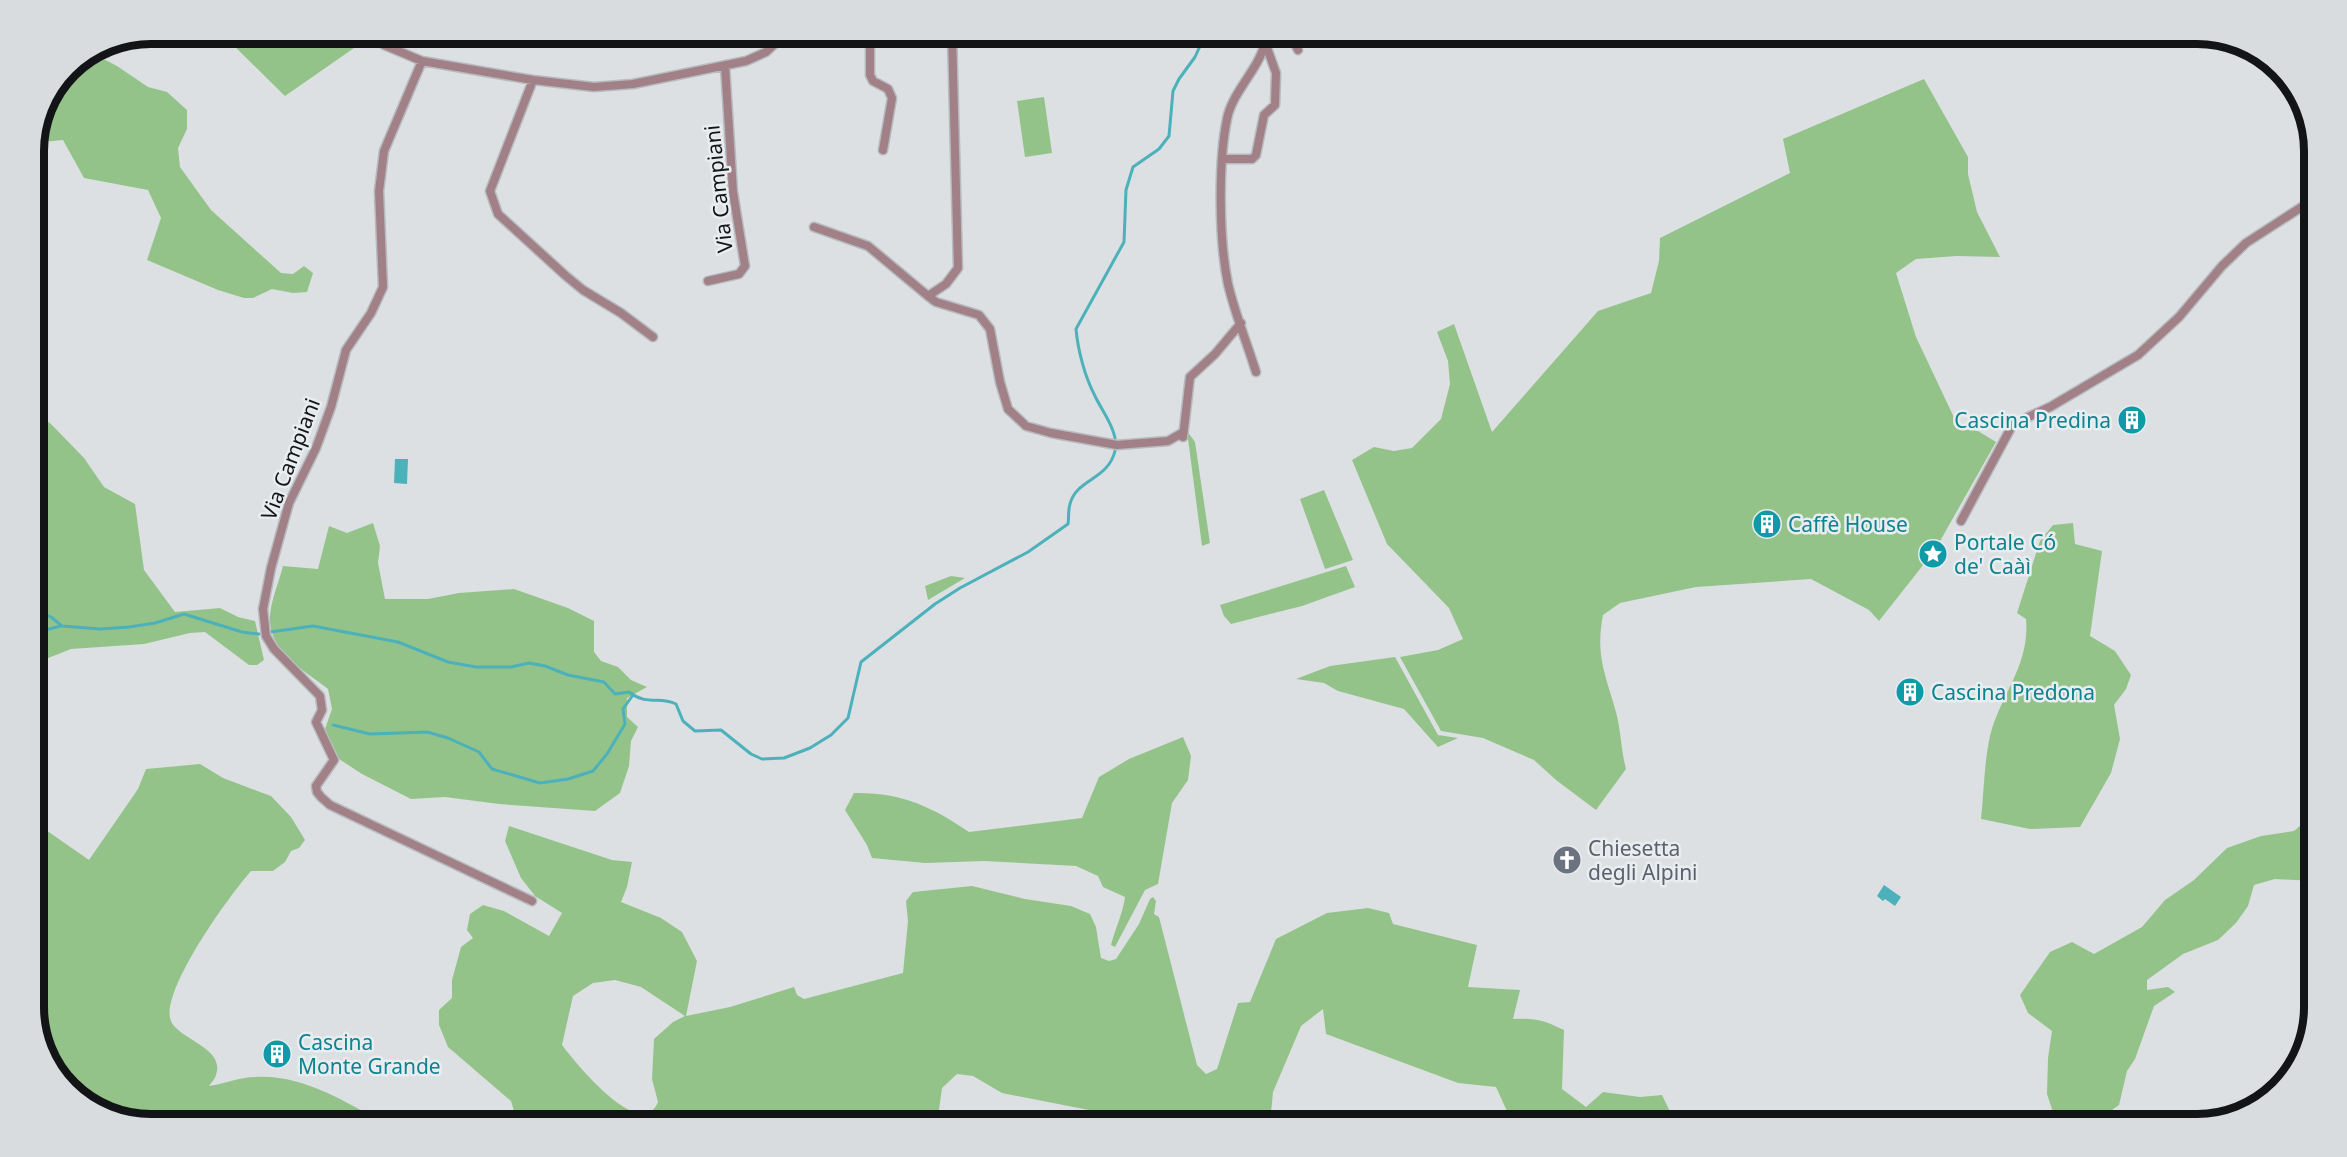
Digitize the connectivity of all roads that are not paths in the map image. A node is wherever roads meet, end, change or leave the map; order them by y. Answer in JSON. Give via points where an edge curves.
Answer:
{"nodes":[{"id":1,"x":383,"y":44,"type":"edge"},
{"id":2,"x":775,"y":44,"type":"edge"},
{"id":3,"x":870,"y":44,"type":"edge"},
{"id":4,"x":951,"y":44,"type":"edge"},
{"id":5,"x":1295,"y":44,"type":"edge"},
{"id":6,"x":1266,"y":45,"type":"joint"},
{"id":7,"x":1298,"y":50,"type":"dead end"},
{"id":8,"x":422,"y":61,"type":"junction"},
{"id":9,"x":725,"y":66,"type":"junction"},
{"id":10,"x":533,"y":80,"type":"junction"},
{"id":11,"x":883,"y":150,"type":"dead end"},
{"id":12,"x":1223,"y":159,"type":"junction"},
{"id":13,"x":2303,"y":206,"type":"edge"},
{"id":14,"x":814,"y":227,"type":"dead end"},
{"id":15,"x":708,"y":281,"type":"dead end"},
{"id":16,"x":928,"y":296,"type":"junction"},
{"id":17,"x":1241,"y":323,"type":"junction"},
{"id":18,"x":653,"y":337,"type":"dead end"},
{"id":19,"x":1256,"y":372,"type":"dead end"},
{"id":20,"x":1961,"y":521,"type":"dead end"},
{"id":21,"x":532,"y":901,"type":"dead end"}],
"edges":[{"from":1,"to":8,"type":"street"},
{"from":2,"to":9,"type":"street","via":[[747,62]]},
{"from":3,"to":11,"type":"street","via":[[870,75],[888,89],[892,98]]},
{"from":4,"to":16,"type":"street","via":[[958,268],[946,284]]},
{"from":5,"to":7,"type":"street"},
{"from":6,"to":12,"type":"street","via":[[1227,117]]},
{"from":6,"to":12,"type":"street","via":[[1276,74],[1275,105],[1264,115],[1252,159]]},
{"from":8,"to":10,"type":"street"},
{"from":8,"to":21,"type":"street","name":"Via Campiani","via":[[384,151],[379,190],[383,287],[346,350],[316,448],[289,503],[271,568],[263,621],[274,649],[320,696],[323,706],[316,722],[334,760],[316,786],[321,797]]},
{"from":9,"to":10,"type":"street","via":[[633,84],[594,87]]},
{"from":9,"to":15,"type":"street","name":"Via Campiani","via":[[734,192],[745,266],[739,274]]},
{"from":10,"to":18,"type":"street","via":[[490,191],[498,214],[583,290]]},
{"from":12,"to":17,"type":"street","via":[[1221,195],[1228,284]]},
{"from":13,"to":20,"type":"street","via":[[2246,243],[2179,317],[2138,355],[2013,424]]},
{"from":14,"to":16,"type":"street","via":[[868,246]]},
{"from":16,"to":17,"type":"street","via":[[979,315],[990,329],[1008,408],[1026,426],[1117,445],[1168,441],[1183,435],[1190,377]]},
{"from":17,"to":19,"type":"street"}]}
